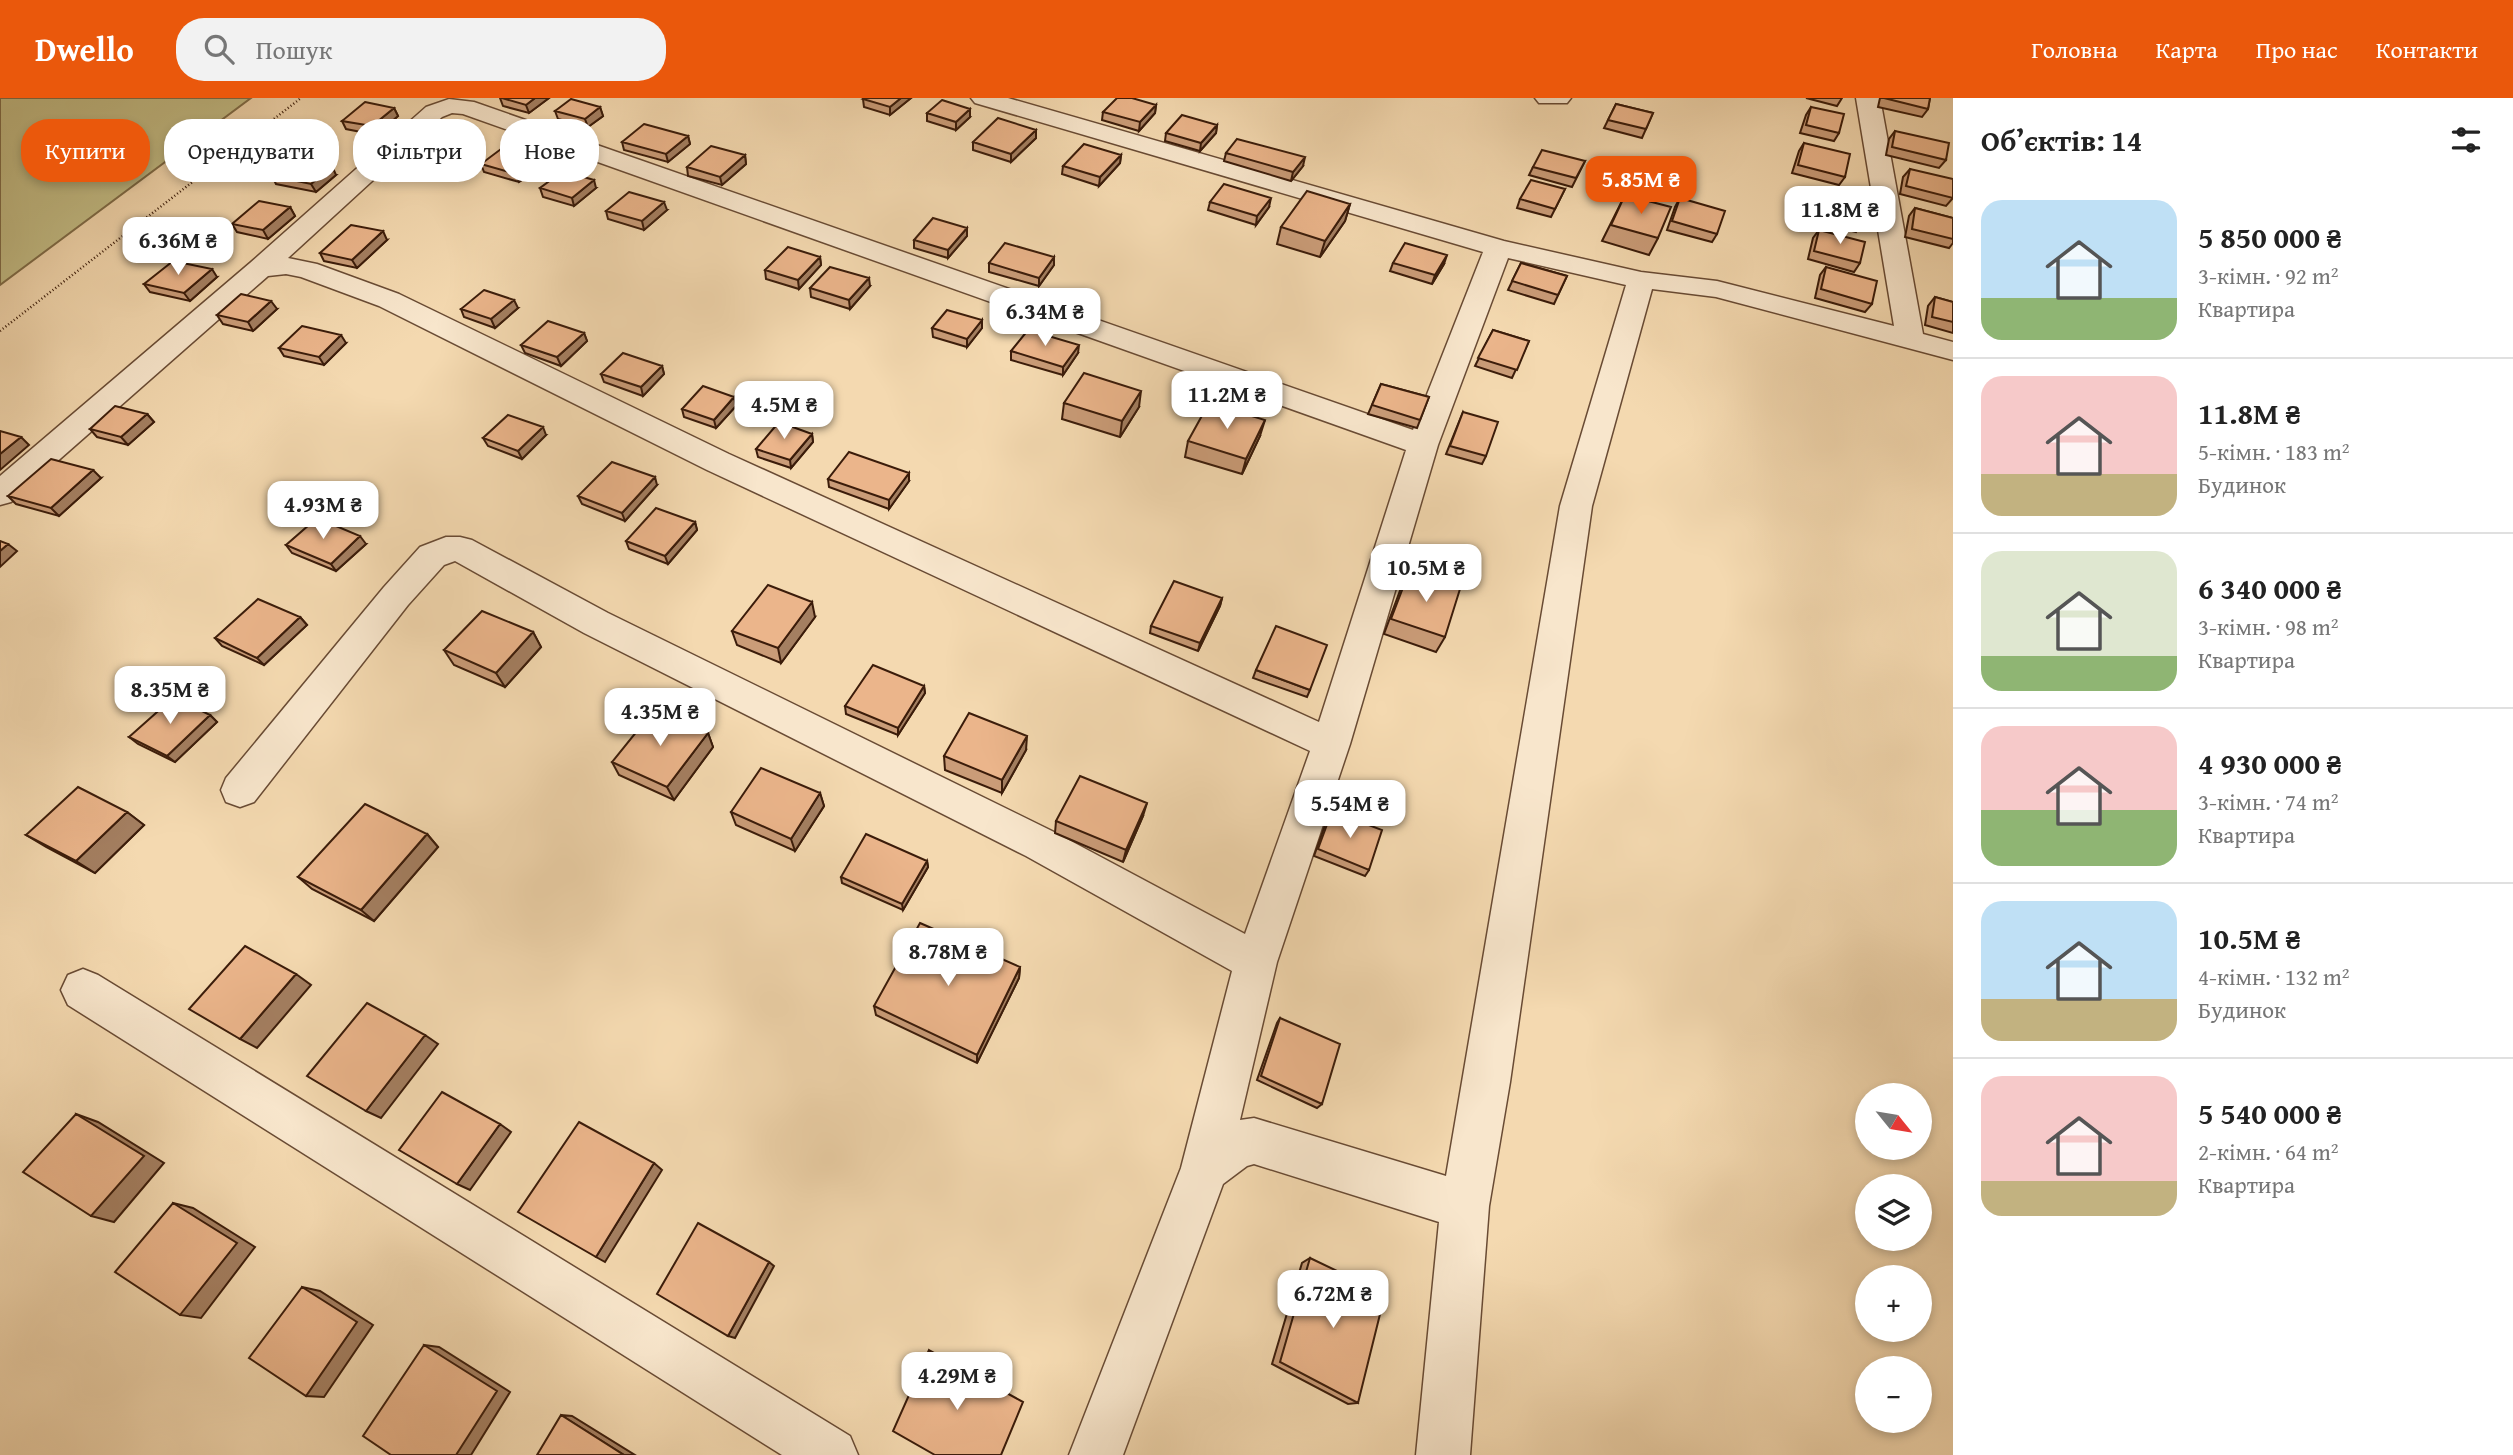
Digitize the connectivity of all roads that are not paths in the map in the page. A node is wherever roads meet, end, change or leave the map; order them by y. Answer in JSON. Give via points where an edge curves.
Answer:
{"nodes":[{"id":1,"x":983,"y":98,"type":"edge"},
{"id":2,"x":1546,"y":98,"type":"edge"},
{"id":3,"x":1559,"y":98,"type":"edge"},
{"id":4,"x":1868,"y":98,"type":"edge"},
{"id":5,"x":1498,"y":248,"type":"junction"},
{"id":6,"x":260,"y":269,"type":"junction"},
{"id":7,"x":1641,"y":281,"type":"junction"},
{"id":8,"x":1910,"y":339,"type":"junction"},
{"id":9,"x":1953,"y":351,"type":"edge"},
{"id":10,"x":1423,"y":444,"type":"junction"},
{"id":11,"x":0,"y":494,"type":"edge"},
{"id":12,"x":1331,"y":744,"type":"junction"},
{"id":13,"x":240,"y":790,"type":"dead end"},
{"id":14,"x":1256,"y":962,"type":"junction"},
{"id":15,"x":83,"y":990,"type":"dead end"},
{"id":16,"x":1205,"y":1168,"type":"junction"},
{"id":17,"x":1465,"y":1206,"type":"junction"},
{"id":18,"x":831,"y":1455,"type":"edge"},
{"id":19,"x":1096,"y":1455,"type":"edge"},
{"id":20,"x":1443,"y":1455,"type":"edge"}],
"edges":[{"from":1,"to":5,"type":"street"},
{"from":2,"to":3,"type":"street"},
{"from":4,"to":8,"type":"street"},
{"from":5,"to":7,"type":"street"},
{"from":5,"to":10,"type":"street"},
{"from":6,"to":10,"type":"street","via":[[434,112],[449,106],[466,107]]},
{"from":6,"to":11,"type":"street"},
{"from":6,"to":12,"type":"street","via":[[286,266],[307,270],[389,300],[718,462]]},
{"from":7,"to":8,"type":"street","via":[[1717,289]]},
{"from":7,"to":17,"type":"street","via":[[1576,506]]},
{"from":8,"to":9,"type":"street"},
{"from":10,"to":12,"type":"street"},
{"from":12,"to":14,"type":"street"},
{"from":13,"to":14,"type":"street","via":[[432,556],[460,549],[597,623],[1040,844]]},
{"from":14,"to":16,"type":"street"},
{"from":15,"to":18,"type":"street"},
{"from":16,"to":17,"type":"street","via":[[1237,1144],[1254,1141]]},
{"from":16,"to":19,"type":"street"},
{"from":17,"to":20,"type":"street"}]}
